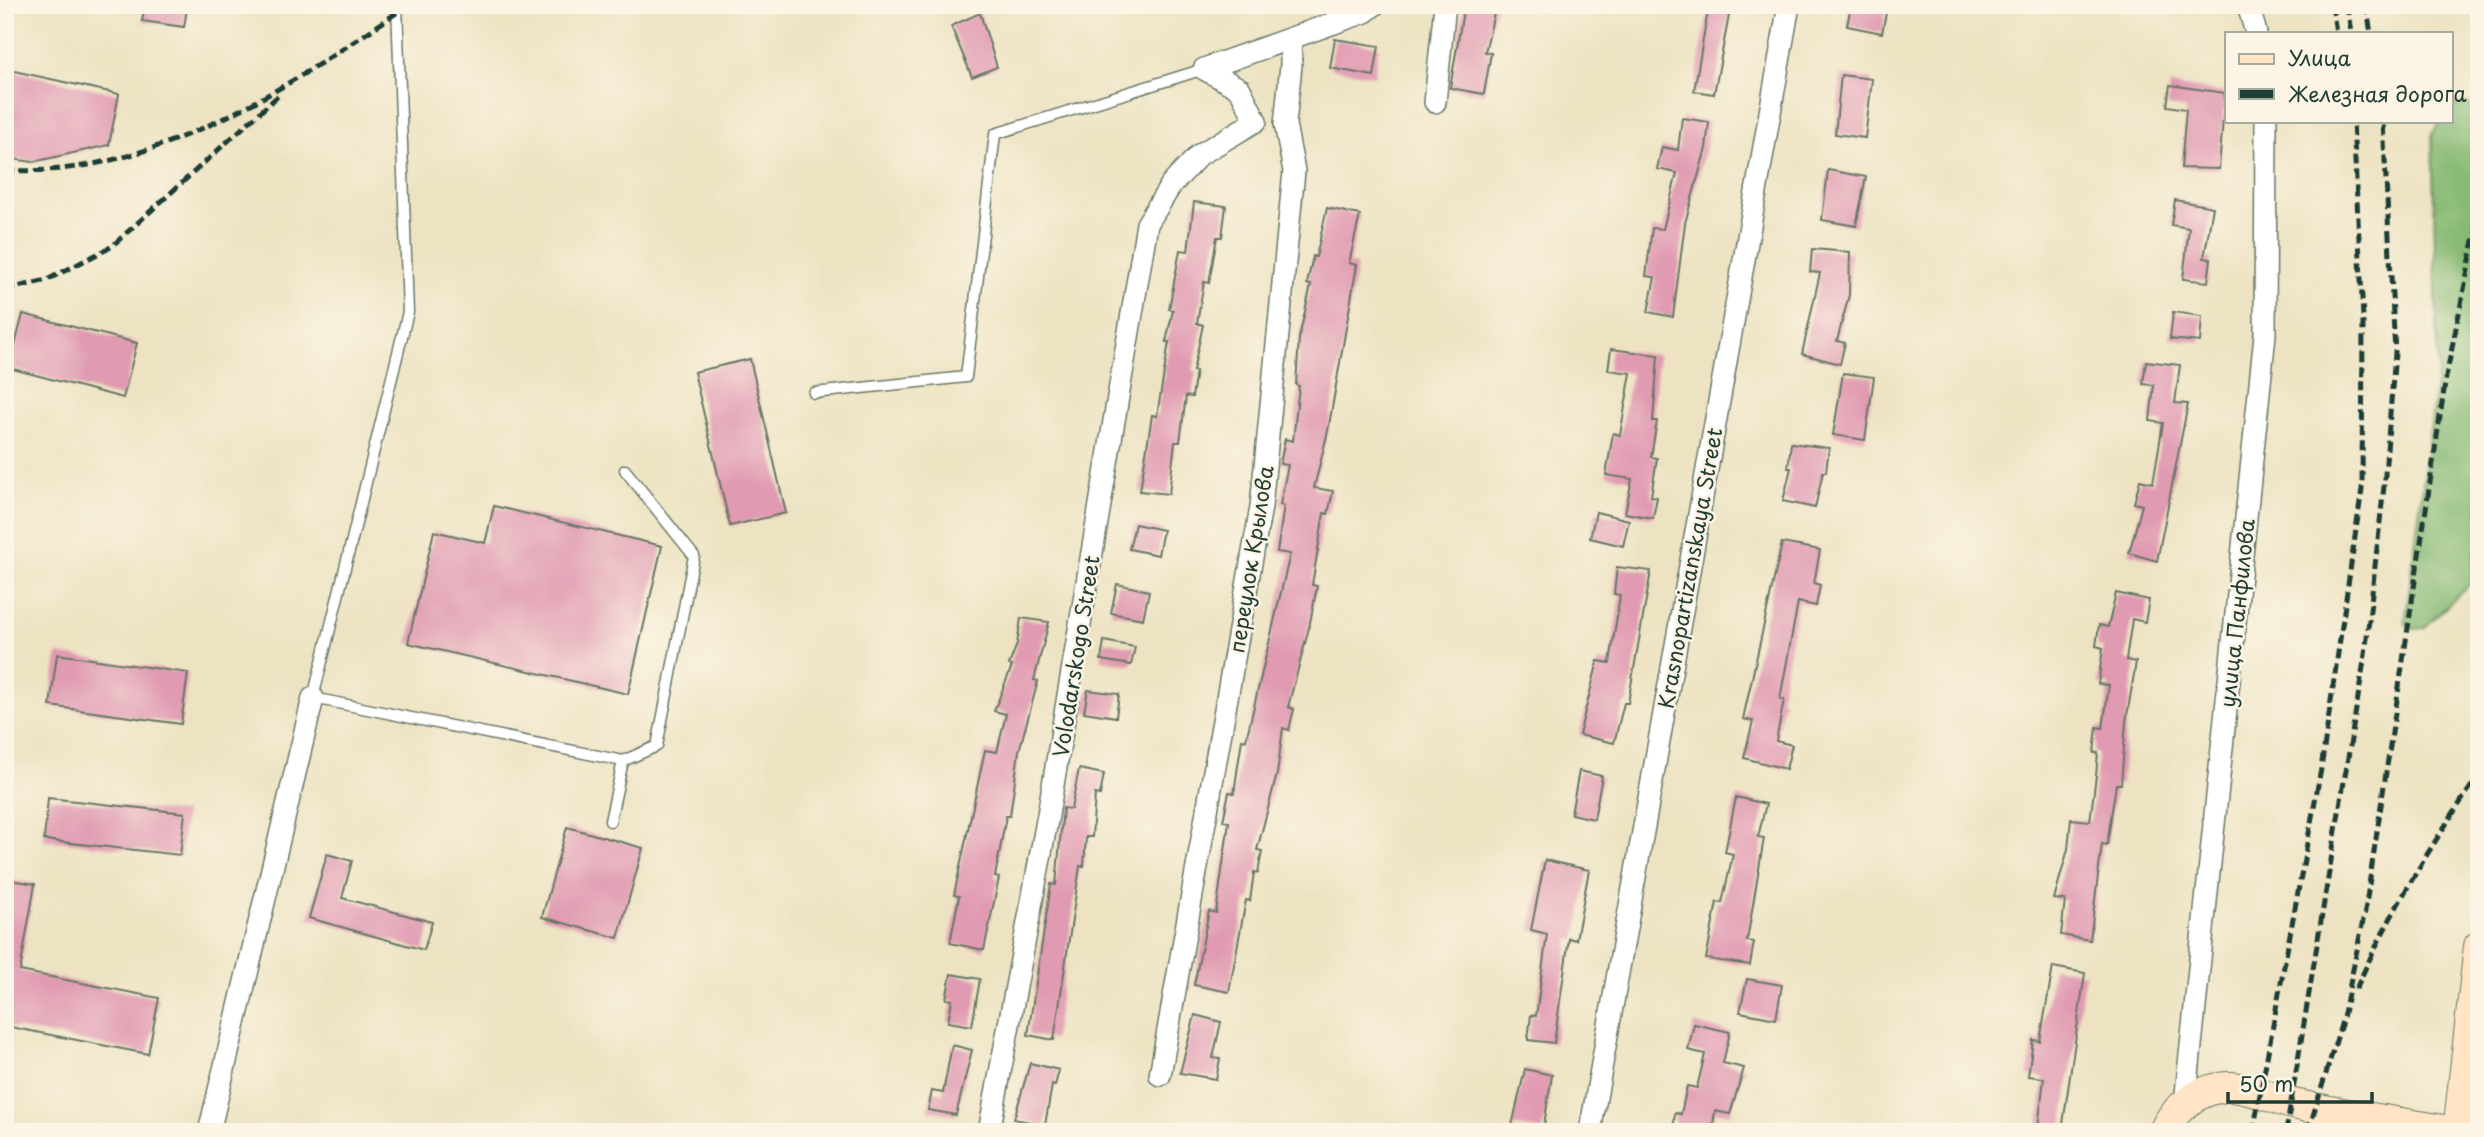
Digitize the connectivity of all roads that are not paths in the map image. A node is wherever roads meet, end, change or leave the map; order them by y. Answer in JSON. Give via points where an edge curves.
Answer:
{"nodes":[{"id":1,"x":397,"y":5,"type":"edge"},
{"id":2,"x":1374,"y":5,"type":"edge"},
{"id":3,"x":1445,"y":5,"type":"edge"},
{"id":4,"x":1788,"y":5,"type":"edge"},
{"id":5,"x":2248,"y":5,"type":"edge"},
{"id":6,"x":2256,"y":32,"type":"edge"},
{"id":7,"x":1290,"y":39,"type":"junction"},
{"id":8,"x":1204,"y":69,"type":"junction"},
{"id":9,"x":1434,"y":102,"type":"dead end"},
{"id":10,"x":1256,"y":121,"type":"junction"},
{"id":11,"x":2266,"y":122,"type":"edge"},
{"id":12,"x":1284,"y":124,"type":"junction"},
{"id":13,"x":814,"y":393,"type":"dead end"},
{"id":14,"x":625,"y":470,"type":"dead end"},
{"id":15,"x":313,"y":698,"type":"junction"},
{"id":16,"x":623,"y":761,"type":"junction"},
{"id":17,"x":610,"y":821,"type":"dead end"},
{"id":18,"x":2479,"y":946,"type":"edge"},
{"id":19,"x":1160,"y":1075,"type":"dead end"},
{"id":20,"x":2185,"y":1103,"type":"junction"},
{"id":21,"x":209,"y":1132,"type":"edge"},
{"id":22,"x":989,"y":1132,"type":"edge"},
{"id":23,"x":1590,"y":1132,"type":"edge"},
{"id":24,"x":2164,"y":1132,"type":"edge"},
{"id":25,"x":2458,"y":1132,"type":"edge"}],
"edges":[{"from":1,"to":15,"type":"lane","via":[[408,312]]},
{"from":2,"to":7,"type":"street"},
{"from":3,"to":9,"type":"street"},
{"from":4,"to":23,"type":"street","name":"Krasnopartizanskaya Street"},
{"from":5,"to":6,"type":"street"},
{"from":7,"to":8,"type":"street"},
{"from":7,"to":12,"type":"street","name":"переулок Крылова"},
{"from":8,"to":10,"type":"street","via":[[1240,89]]},
{"from":8,"to":13,"type":"lane","via":[[995,134],[965,377]]},
{"from":10,"to":12,"type":"street"},
{"from":10,"to":22,"type":"street","name":"Volodarskogo Street","via":[[1199,155],[1171,185],[1147,224],[1048,815]]},
{"from":11,"to":20,"type":"street","name":"улица Панфилова","via":[[2265,335]]},
{"from":12,"to":19,"type":"street","name":"переулок Крылова","via":[[1294,171],[1261,507]]},
{"from":14,"to":16,"type":"lane","via":[[694,556],[657,746]]},
{"from":15,"to":16,"type":"lane"},
{"from":15,"to":21,"type":"street"},
{"from":16,"to":17,"type":"lane"},
{"from":18,"to":25,"type":"main road"},
{"from":20,"to":24,"type":"main road","via":[[2168,1120]]},
{"from":20,"to":25,"type":"main road","via":[[2230,1087],[2291,1103]]}]}
